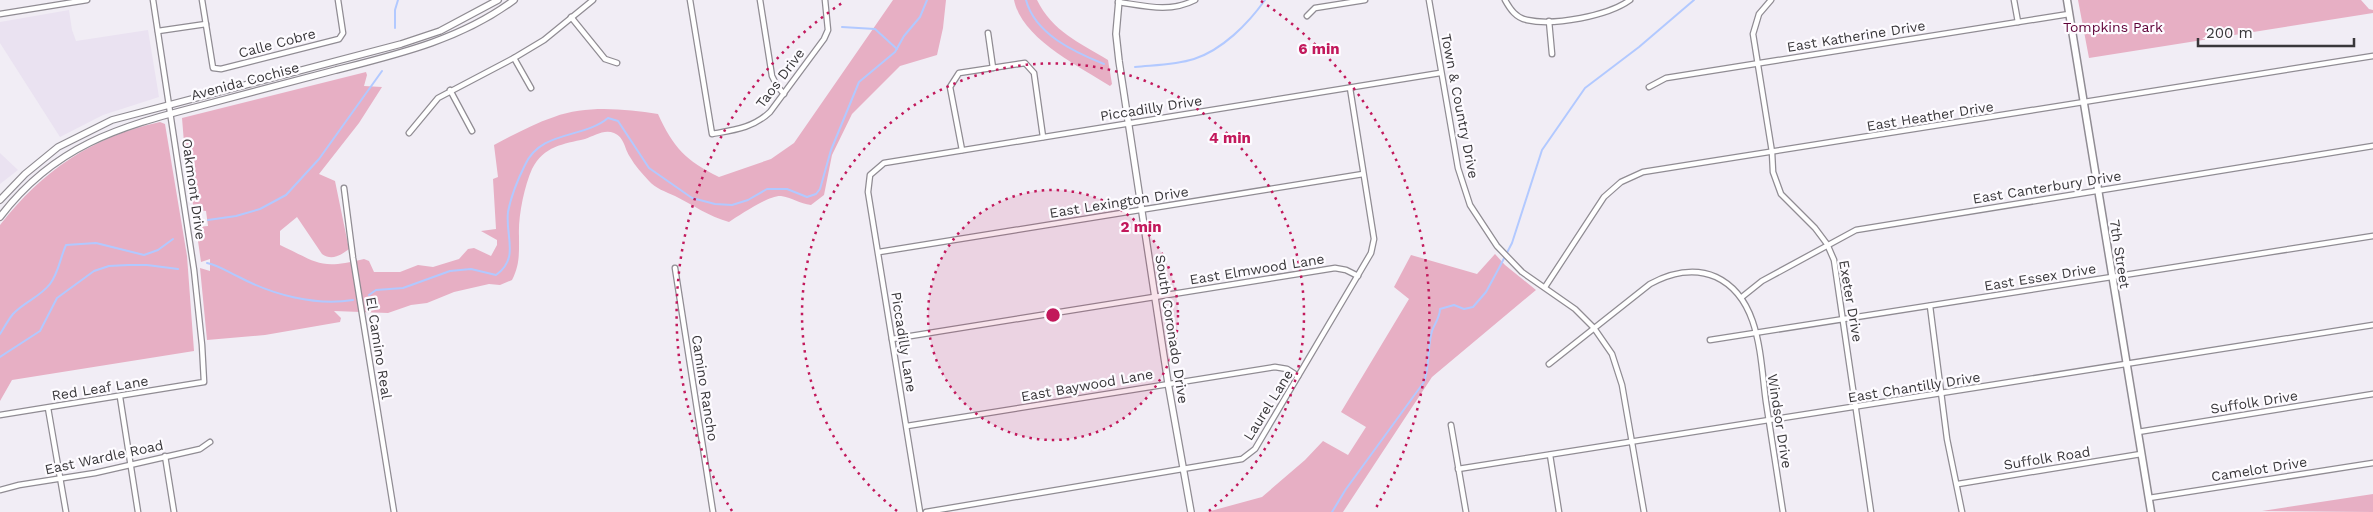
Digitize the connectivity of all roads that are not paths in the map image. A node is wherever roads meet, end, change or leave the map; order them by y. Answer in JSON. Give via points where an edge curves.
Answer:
{"nodes":[{"id":1,"x":87,"y":0,"type":"edge"},
{"id":2,"x":153,"y":0,"type":"edge"},
{"id":3,"x":202,"y":0,"type":"edge"},
{"id":4,"x":338,"y":0,"type":"edge"},
{"id":5,"x":498,"y":0,"type":"edge"},
{"id":6,"x":514,"y":0,"type":"edge"},
{"id":7,"x":593,"y":0,"type":"edge"},
{"id":8,"x":690,"y":0,"type":"edge"},
{"id":9,"x":760,"y":0,"type":"edge"},
{"id":10,"x":825,"y":0,"type":"edge"},
{"id":11,"x":1195,"y":0,"type":"edge"},
{"id":12,"x":1365,"y":0,"type":"edge"},
{"id":13,"x":1429,"y":0,"type":"edge"},
{"id":14,"x":1505,"y":0,"type":"edge"},
{"id":15,"x":1630,"y":0,"type":"edge"},
{"id":16,"x":1771,"y":0,"type":"edge"},
{"id":17,"x":2014,"y":0,"type":"edge"},
{"id":18,"x":2067,"y":0,"type":"edge"},
{"id":19,"x":1119,"y":1,"type":"edge"},
{"id":20,"x":0,"y":14,"type":"edge"},
{"id":21,"x":2069,"y":14,"type":"junction"},
{"id":22,"x":1307,"y":16,"type":"dead end"},
{"id":23,"x":571,"y":17,"type":"junction"},
{"id":24,"x":1549,"y":21,"type":"junction"},
{"id":25,"x":2018,"y":22,"type":"junction"},
{"id":26,"x":206,"y":24,"type":"junction"},
{"id":27,"x":158,"y":31,"type":"junction"},
{"id":28,"x":988,"y":33,"type":"dead end"},
{"id":29,"x":1552,"y":54,"type":"dead end"},
{"id":30,"x":2373,"y":56,"type":"edge"},
{"id":31,"x":514,"y":58,"type":"junction"},
{"id":32,"x":617,"y":63,"type":"dead end"},
{"id":33,"x":1757,"y":63,"type":"junction"},
{"id":34,"x":993,"y":68,"type":"junction"},
{"id":35,"x":1440,"y":73,"type":"junction"},
{"id":36,"x":1649,"y":87,"type":"dead end"},
{"id":37,"x":531,"y":88,"type":"dead end"},
{"id":38,"x":1350,"y":88,"type":"junction"},
{"id":39,"x":450,"y":90,"type":"junction"},
{"id":40,"x":784,"y":94,"type":"junction"},
{"id":41,"x":170,"y":103,"type":"junction"},
{"id":42,"x":2084,"y":103,"type":"junction"},
{"id":43,"x":172,"y":113,"type":"junction"},
{"id":44,"x":1128,"y":124,"type":"junction"},
{"id":45,"x":472,"y":132,"type":"dead end"},
{"id":46,"x":408,"y":133,"type":"dead end"},
{"id":47,"x":1043,"y":137,"type":"junction"},
{"id":48,"x":2373,"y":146,"type":"edge"},
{"id":49,"x":962,"y":150,"type":"junction"},
{"id":50,"x":1772,"y":152,"type":"junction"},
{"id":51,"x":1363,"y":174,"type":"junction"},
{"id":52,"x":870,"y":175,"type":"joint"},
{"id":53,"x":344,"y":188,"type":"dead end"},
{"id":54,"x":2098,"y":191,"type":"junction"},
{"id":55,"x":0,"y":200,"type":"edge"},
{"id":56,"x":1140,"y":210,"type":"junction"},
{"id":57,"x":0,"y":217,"type":"edge"},
{"id":58,"x":2373,"y":236,"type":"edge"},
{"id":59,"x":1827,"y":244,"type":"junction"},
{"id":60,"x":879,"y":252,"type":"junction"},
{"id":61,"x":674,"y":268,"type":"dead end"},
{"id":62,"x":1358,"y":276,"type":"junction"},
{"id":63,"x":2112,"y":277,"type":"junction"},
{"id":64,"x":1545,"y":287,"type":"junction"},
{"id":65,"x":1154,"y":297,"type":"junction"},
{"id":66,"x":1742,"y":297,"type":"junction"},
{"id":67,"x":1930,"y":306,"type":"junction"},
{"id":68,"x":1844,"y":318,"type":"junction"},
{"id":69,"x":2373,"y":325,"type":"edge"},
{"id":70,"x":1594,"y":328,"type":"junction"},
{"id":71,"x":1756,"y":333,"type":"junction"},
{"id":72,"x":892,"y":339,"type":"junction"},
{"id":73,"x":1710,"y":340,"type":"dead end"},
{"id":74,"x":1549,"y":364,"type":"dead end"},
{"id":75,"x":2127,"y":364,"type":"junction"},
{"id":76,"x":1298,"y":376,"type":"junction"},
{"id":77,"x":204,"y":382,"type":"joint"},
{"id":78,"x":1168,"y":383,"type":"junction"},
{"id":79,"x":1941,"y":393,"type":"junction"},
{"id":80,"x":2373,"y":394,"type":"edge"},
{"id":81,"x":120,"y":397,"type":"junction"},
{"id":82,"x":1856,"y":407,"type":"junction"},
{"id":83,"x":48,"y":408,"type":"junction"},
{"id":84,"x":0,"y":415,"type":"edge"},
{"id":85,"x":1769,"y":421,"type":"junction"},
{"id":86,"x":1451,"y":425,"type":"dead end"},
{"id":87,"x":907,"y":426,"type":"junction"},
{"id":88,"x":2138,"y":432,"type":"junction"},
{"id":89,"x":210,"y":442,"type":"dead end"},
{"id":90,"x":1632,"y":442,"type":"junction"},
{"id":91,"x":2141,"y":454,"type":"junction"},
{"id":92,"x":1550,"y":455,"type":"junction"},
{"id":93,"x":165,"y":456,"type":"junction"},
{"id":94,"x":2373,"y":463,"type":"edge"},
{"id":95,"x":131,"y":464,"type":"junction"},
{"id":96,"x":1184,"y":469,"type":"junction"},
{"id":97,"x":1458,"y":469,"type":"junction"},
{"id":98,"x":60,"y":479,"type":"junction"},
{"id":99,"x":1958,"y":484,"type":"junction"},
{"id":100,"x":0,"y":490,"type":"edge"},
{"id":101,"x":2149,"y":498,"type":"junction"},
{"id":102,"x":66,"y":512,"type":"edge"},
{"id":103,"x":138,"y":512,"type":"edge"},
{"id":104,"x":174,"y":512,"type":"edge"},
{"id":105,"x":394,"y":512,"type":"edge"},
{"id":106,"x":713,"y":512,"type":"edge"},
{"id":107,"x":920,"y":512,"type":"edge"},
{"id":108,"x":926,"y":512,"type":"edge"},
{"id":109,"x":1191,"y":512,"type":"edge"},
{"id":110,"x":1466,"y":512,"type":"edge"},
{"id":111,"x":1559,"y":512,"type":"edge"},
{"id":112,"x":1644,"y":512,"type":"edge"},
{"id":113,"x":1783,"y":512,"type":"edge"},
{"id":114,"x":1872,"y":512,"type":"edge"},
{"id":115,"x":1962,"y":512,"type":"edge"},
{"id":116,"x":2151,"y":512,"type":"edge"}],
"edges":[{"from":1,"to":20,"type":"street"},
{"from":2,"to":27,"type":"street","name":"Oakmont Drive"},
{"from":3,"to":26,"type":"street"},
{"from":4,"to":26,"type":"street","name":"Calle Cobre","via":[[343,33],[339,39],[221,69],[213,68]]},
{"from":5,"to":41,"type":"street","name":"Avenida Cochise","via":[[440,31],[401,44]]},
{"from":6,"to":43,"type":"street","name":"Avenida Cochise","via":[[499,12],[443,40]]},
{"from":7,"to":23,"type":"street"},
{"from":8,"to":40,"type":"street","name":"Taos Drive","via":[[712,134],[749,127],[760,121]]},
{"from":9,"to":40,"type":"street","via":[[772,76]]},
{"from":10,"to":40,"type":"street","name":"Taos Drive","via":[[828,30]]},
{"from":11,"to":19,"type":"street","via":[[1182,6],[1162,8]]},
{"from":12,"to":22,"type":"street","via":[[1315,8]]},
{"from":13,"to":35,"type":"street","name":"Town & Country Drive"},
{"from":14,"to":24,"type":"street","via":[[1518,16],[1527,20]]},
{"from":15,"to":24,"type":"street","via":[[1594,16]]},
{"from":16,"to":33,"type":"street","name":"Exeter Drive","via":[[1759,14],[1753,34]]},
{"from":17,"to":25,"type":"street"},
{"from":18,"to":21,"type":"main road","name":"7th Street"},
{"from":19,"to":44,"type":"street","name":"South Coronado Drive","via":[[1117,48]]},
{"from":21,"to":25,"type":"street","name":"East Katherine Drive"},
{"from":21,"to":42,"type":"main road","name":"7th Street"},
{"from":23,"to":31,"type":"street","via":[[544,40]]},
{"from":23,"to":32,"type":"street","via":[[605,59]]},
{"from":24,"to":29,"type":"street"},
{"from":25,"to":33,"type":"street","name":"East Katherine Drive"},
{"from":26,"to":27,"type":"street"},
{"from":27,"to":41,"type":"street","name":"Oakmont Drive"},
{"from":28,"to":34,"type":"street"},
{"from":30,"to":42,"type":"street","name":"East Heather Drive"},
{"from":31,"to":37,"type":"street"},
{"from":31,"to":39,"type":"street"},
{"from":33,"to":36,"type":"street","name":"East Katherine Drive","via":[[1666,78]]},
{"from":33,"to":50,"type":"street","name":"Exeter Drive"},
{"from":34,"to":47,"type":"street","via":[[1025,63],[1034,73]]},
{"from":34,"to":49,"type":"street","via":[[959,73],[950,86]]},
{"from":35,"to":38,"type":"street","name":"Piccadilly Drive"},
{"from":35,"to":64,"type":"street","name":"Town & Country Drive","via":[[1458,168],[1470,205],[1497,246],[1522,272]]},
{"from":38,"to":44,"type":"street","name":"Piccadilly Drive"},
{"from":38,"to":51,"type":"street","name":"Laurel Lane"},
{"from":39,"to":45,"type":"street"},
{"from":39,"to":46,"type":"street","via":[[438,98]]},
{"from":41,"to":43,"type":"street","name":"Oakmont Drive"},
{"from":41,"to":55,"type":"street","name":"Avenida Cochise","via":[[112,120],[58,147]]},
{"from":42,"to":50,"type":"street","name":"East Heather Drive"},
{"from":42,"to":54,"type":"main road","name":"7th Street"},
{"from":43,"to":57,"type":"street","name":"Avenida Cochise","via":[[128,125],[80,146],[36,177]]},
{"from":43,"to":77,"type":"street","name":"Oakmont Drive","via":[[195,279]]},
{"from":44,"to":47,"type":"street","name":"Piccadilly Drive"},
{"from":44,"to":56,"type":"street","name":"South Coronado Drive"},
{"from":47,"to":49,"type":"street","name":"Piccadilly Drive"},
{"from":48,"to":54,"type":"street","name":"East Canterbury Drive"},
{"from":49,"to":52,"type":"street","name":"Piccadilly Drive","via":[[884,163]]},
{"from":50,"to":59,"type":"street","name":"Exeter Drive","via":[[1773,172],[1781,194],[1816,228]]},
{"from":50,"to":64,"type":"street","name":"East Heather Drive","via":[[1643,172],[1621,182],[1604,197]]},
{"from":51,"to":56,"type":"street","name":"East Lexington Drive"},
{"from":51,"to":62,"type":"street","name":"Laurel Lane","via":[[1374,239],[1371,253]]},
{"from":52,"to":60,"type":"street","name":"Piccadilly Lane","via":[[868,192]]},
{"from":53,"to":105,"type":"street","name":"El Camino Real"},
{"from":54,"to":59,"type":"street","name":"East Canterbury Drive","via":[[1856,230]]},
{"from":54,"to":63,"type":"main road","name":"7th Street"},
{"from":56,"to":60,"type":"street","name":"East Lexington Drive"},
{"from":56,"to":65,"type":"street","name":"South Coronado Drive"},
{"from":58,"to":63,"type":"street","name":"East Essex Drive"},
{"from":59,"to":66,"type":"street","name":"East Canterbury Drive","via":[[1762,281]]},
{"from":59,"to":68,"type":"street","name":"Exeter Drive","via":[[1834,260]]},
{"from":60,"to":72,"type":"street","name":"Piccadilly Lane"},
{"from":61,"to":106,"type":"street","name":"Camino Rancho"},
{"from":62,"to":65,"type":"street","name":"East Elmwood Lane","via":[[1335,268]]},
{"from":62,"to":76,"type":"street","name":"Laurel Lane"},
{"from":63,"to":67,"type":"street","name":"East Essex Drive"},
{"from":63,"to":75,"type":"main road","name":"7th Street"},
{"from":64,"to":70,"type":"street","name":"Town & Country Drive"},
{"from":65,"to":72,"type":"street","name":"East Elmwood Lane"},
{"from":65,"to":78,"type":"street","name":"South Coronado Drive"},
{"from":66,"to":70,"type":"street","via":[[1729,284],[1698,272],[1667,275],[1650,284]]},
{"from":66,"to":71,"type":"street","name":"Windsor Drive"},
{"from":67,"to":68,"type":"street","name":"East Essex Drive"},
{"from":67,"to":79,"type":"street"},
{"from":68,"to":71,"type":"street","name":"East Essex Drive"},
{"from":68,"to":82,"type":"street","name":"Exeter Drive"},
{"from":69,"to":75,"type":"street","name":"East Chantilly Drive"},
{"from":70,"to":74,"type":"street"},
{"from":70,"to":90,"type":"street","name":"Town & Country Drive","via":[[1612,354],[1622,385]]},
{"from":71,"to":73,"type":"street","name":"East Essex Drive"},
{"from":71,"to":85,"type":"street","name":"Windsor Drive"},
{"from":72,"to":87,"type":"street","name":"Piccadilly Lane"},
{"from":75,"to":79,"type":"street","name":"East Chantilly Drive"},
{"from":75,"to":88,"type":"main road","name":"7th Street"},
{"from":76,"to":78,"type":"street","name":"East Baywood Lane","via":[[1287,369],[1275,367]]},
{"from":76,"to":96,"type":"street","name":"Laurel Lane","via":[[1255,449],[1242,459]]},
{"from":77,"to":81,"type":"street","name":"Red Leaf Lane"},
{"from":78,"to":87,"type":"street","name":"East Baywood Lane"},
{"from":78,"to":96,"type":"street","name":"South Coronado Drive"},
{"from":79,"to":82,"type":"street","name":"East Chantilly Drive"},
{"from":79,"to":99,"type":"street","via":[[1947,439]]},
{"from":80,"to":88,"type":"street","name":"Suffolk Drive"},
{"from":81,"to":83,"type":"street","name":"Red Leaf Lane"},
{"from":81,"to":95,"type":"street"},
{"from":82,"to":85,"type":"street","name":"East Chantilly Drive"},
{"from":82,"to":114,"type":"street","name":"Exeter Drive"},
{"from":83,"to":84,"type":"street","name":"Red Leaf Lane"},
{"from":83,"to":98,"type":"street"},
{"from":85,"to":90,"type":"street","name":"East Chantilly Drive"},
{"from":85,"to":113,"type":"street","name":"Windsor Drive"},
{"from":86,"to":97,"type":"street"},
{"from":87,"to":107,"type":"street","name":"Piccadilly Lane"},
{"from":88,"to":91,"type":"main road","name":"7th Street"},
{"from":89,"to":93,"type":"street","name":"East Wardle Road","via":[[200,449]]},
{"from":90,"to":92,"type":"street","name":"East Chantilly Drive"},
{"from":90,"to":112,"type":"street","name":"Town & Country Drive"},
{"from":91,"to":99,"type":"street","name":"Suffolk Road"},
{"from":91,"to":101,"type":"main road","name":"7th Street"},
{"from":92,"to":97,"type":"street","name":"East Chantilly Drive"},
{"from":92,"to":111,"type":"street"},
{"from":93,"to":95,"type":"street","name":"East Wardle Road"},
{"from":93,"to":104,"type":"street"},
{"from":94,"to":101,"type":"street","name":"Camelot Drive"},
{"from":95,"to":98,"type":"street","name":"East Wardle Road"},
{"from":95,"to":103,"type":"street"},
{"from":96,"to":108,"type":"street","name":"Laurel Lane"},
{"from":96,"to":109,"type":"street","name":"South Coronado Drive"},
{"from":97,"to":110,"type":"street"},
{"from":98,"to":100,"type":"street","name":"East Wardle Road"},
{"from":98,"to":102,"type":"street"},
{"from":99,"to":115,"type":"street"},
{"from":101,"to":116,"type":"main road","name":"7th Street"}]}
